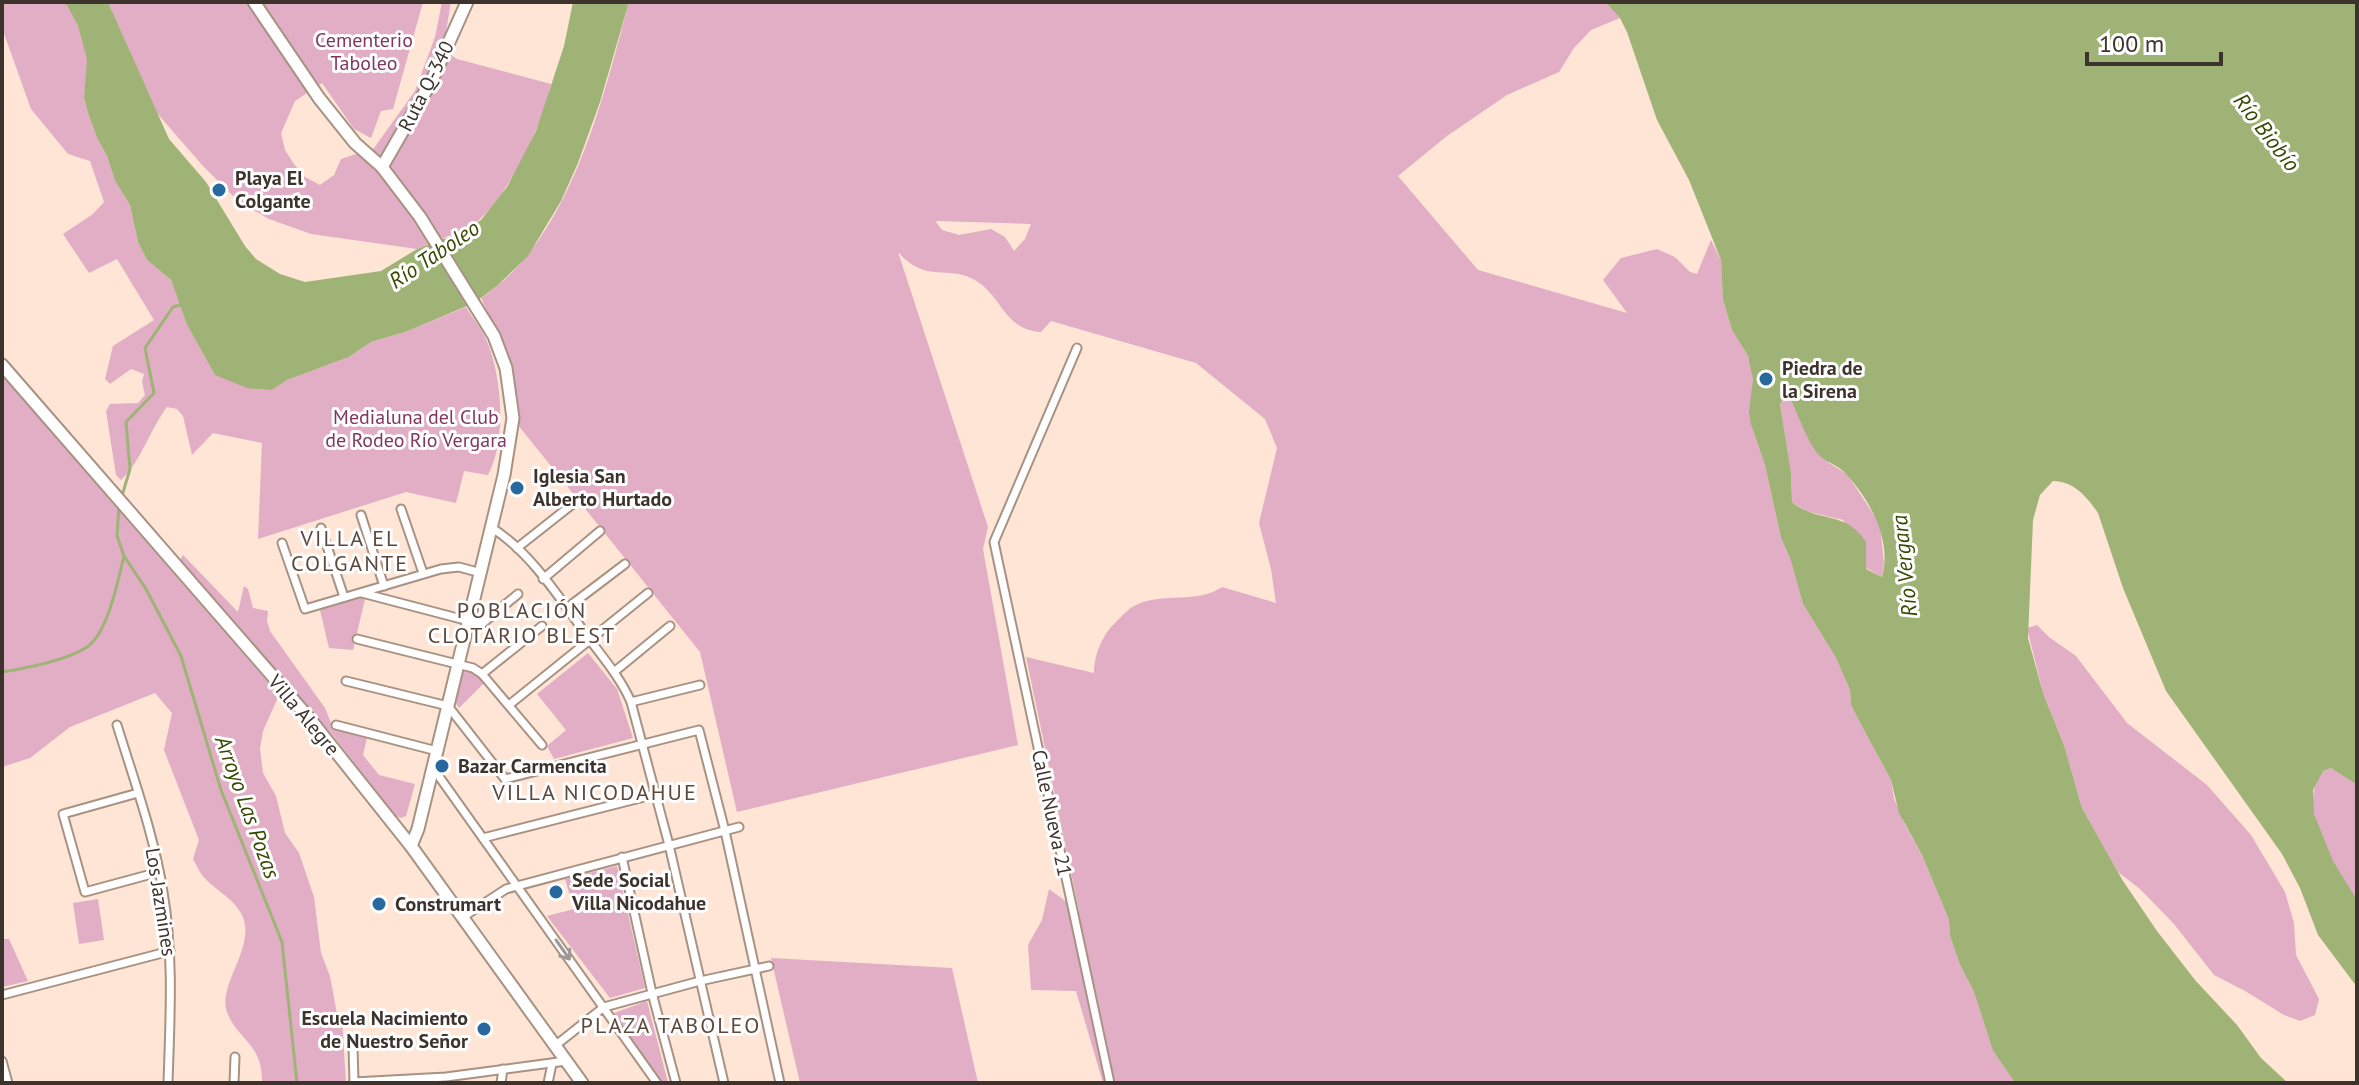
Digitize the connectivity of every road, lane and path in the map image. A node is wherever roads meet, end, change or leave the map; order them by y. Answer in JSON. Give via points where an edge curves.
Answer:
{"nodes":[{"id":1,"x":254,"y":2,"type":"edge"},
{"id":2,"x":467,"y":2,"type":"edge"},
{"id":3,"x":382,"y":167,"type":"junction"},
{"id":4,"x":1077,"y":348,"type":"dead end"},
{"id":5,"x":2,"y":365,"type":"edge"},
{"id":6,"x":574,"y":503,"type":"dead end"},
{"id":7,"x":401,"y":509,"type":"dead end"},
{"id":8,"x":361,"y":515,"type":"dead end"},
{"id":9,"x":321,"y":528,"type":"dead end"},
{"id":10,"x":492,"y":528,"type":"junction"},
{"id":11,"x":600,"y":531,"type":"dead end"},
{"id":12,"x":282,"y":543,"type":"dead end"},
{"id":13,"x":517,"y":548,"type":"junction"},
{"id":14,"x":625,"y":564,"type":"dead end"},
{"id":15,"x":423,"y":573,"type":"junction"},
{"id":16,"x":481,"y":573,"type":"junction"},
{"id":17,"x":543,"y":579,"type":"junction"},
{"id":18,"x":384,"y":586,"type":"junction"},
{"id":19,"x":361,"y":592,"type":"junction"},
{"id":20,"x":648,"y":593,"type":"dead end"},
{"id":21,"x":518,"y":594,"type":"dead end"},
{"id":22,"x":344,"y":597,"type":"junction"},
{"id":23,"x":567,"y":608,"type":"junction"},
{"id":24,"x":469,"y":621,"type":"junction"},
{"id":25,"x":542,"y":626,"type":"dead end"},
{"id":26,"x":670,"y":626,"type":"dead end"},
{"id":27,"x":357,"y":639,"type":"dead end"},
{"id":28,"x":590,"y":640,"type":"junction"},
{"id":29,"x":459,"y":663,"type":"junction"},
{"id":30,"x":614,"y":672,"type":"junction"},
{"id":31,"x":482,"y":674,"type":"junction"},
{"id":32,"x":346,"y":681,"type":"dead end"},
{"id":33,"x":700,"y":685,"type":"dead end"},
{"id":34,"x":631,"y":702,"type":"junction"},
{"id":35,"x":509,"y":705,"type":"junction"},
{"id":36,"x":448,"y":706,"type":"junction"},
{"id":37,"x":117,"y":725,"type":"dead end"},
{"id":38,"x":336,"y":725,"type":"dead end"},
{"id":39,"x":642,"y":744,"type":"junction"},
{"id":40,"x":542,"y":745,"type":"dead end"},
{"id":41,"x":437,"y":751,"type":"junction"},
{"id":42,"x":433,"y":768,"type":"junction"},
{"id":43,"x":138,"y":793,"type":"junction"},
{"id":44,"x":656,"y":794,"type":"junction"},
{"id":45,"x":739,"y":827,"type":"dead end"},
{"id":46,"x":725,"y":831,"type":"junction"},
{"id":47,"x":483,"y":838,"type":"junction"},
{"id":48,"x":669,"y":845,"type":"junction"},
{"id":49,"x":411,"y":846,"type":"junction"},
{"id":50,"x":622,"y":857,"type":"junction"},
{"id":51,"x":159,"y":872,"type":"junction"},
{"id":52,"x":518,"y":886,"type":"junction"},
{"id":53,"x":463,"y":917,"type":"junction"},
{"id":54,"x":170,"y":951,"type":"junction"},
{"id":55,"x":769,"y":966,"type":"dead end"},
{"id":56,"x":753,"y":969,"type":"junction"},
{"id":57,"x":700,"y":981,"type":"junction"},
{"id":58,"x":652,"y":993,"type":"junction"},
{"id":59,"x":2,"y":995,"type":"edge"},
{"id":60,"x":604,"y":1007,"type":"junction"},
{"id":61,"x":556,"y":1045,"type":"junction"},
{"id":62,"x":353,"y":1046,"type":"dead end"},
{"id":63,"x":235,"y":1057,"type":"dead end"},
{"id":64,"x":2,"y":1061,"type":"edge"},
{"id":65,"x":566,"y":1061,"type":"junction"},
{"id":66,"x":552,"y":1064,"type":"junction"},
{"id":67,"x":503,"y":1069,"type":"junction"},
{"id":68,"x":445,"y":1080,"type":"edge"},
{"id":69,"x":354,"y":1082,"type":"edge"},
{"id":70,"x":406,"y":1082,"type":"edge"},
{"id":71,"x":8,"y":1083,"type":"edge"},
{"id":72,"x":168,"y":1083,"type":"edge"},
{"id":73,"x":234,"y":1083,"type":"edge"},
{"id":74,"x":501,"y":1083,"type":"edge"},
{"id":75,"x":548,"y":1083,"type":"edge"},
{"id":76,"x":582,"y":1083,"type":"edge"},
{"id":77,"x":657,"y":1083,"type":"edge"},
{"id":78,"x":676,"y":1083,"type":"edge"},
{"id":79,"x":724,"y":1083,"type":"edge"},
{"id":80,"x":780,"y":1083,"type":"edge"},
{"id":81,"x":1110,"y":1083,"type":"edge"}],
"edges":[{"from":1,"to":3,"type":"street","via":[[319,98]]},
{"from":2,"to":3,"type":"street","name":"Ruta Q-340","via":[[432,80]]},
{"from":3,"to":10,"type":"street","via":[[420,217],[502,353],[513,418]]},
{"from":4,"to":81,"type":"street","name":"Calle Nueva 21","via":[[994,542]]},
{"from":5,"to":49,"type":"street","name":"Villa Alegre","via":[[309,718]]},
{"from":6,"to":13,"type":"street"},
{"from":7,"to":15,"type":"street"},
{"from":8,"to":18,"type":"street"},
{"from":9,"to":22,"type":"street"},
{"from":10,"to":13,"type":"street"},
{"from":10,"to":16,"type":"street"},
{"from":11,"to":17,"type":"street"},
{"from":12,"to":22,"type":"street","via":[[305,609]]},
{"from":13,"to":17,"type":"street"},
{"from":14,"to":23,"type":"street"},
{"from":15,"to":16,"type":"street","via":[[450,567]]},
{"from":15,"to":18,"type":"street"},
{"from":16,"to":24,"type":"street"},
{"from":17,"to":23,"type":"street"},
{"from":18,"to":19,"type":"street"},
{"from":19,"to":22,"type":"street"},
{"from":19,"to":24,"type":"street"},
{"from":20,"to":28,"type":"street"},
{"from":21,"to":24,"type":"street","via":[[483,623]]},
{"from":23,"to":28,"type":"street"},
{"from":24,"to":29,"type":"street"},
{"from":25,"to":31,"type":"street"},
{"from":26,"to":30,"type":"street"},
{"from":27,"to":29,"type":"street"},
{"from":28,"to":30,"type":"street"},
{"from":28,"to":35,"type":"street"},
{"from":29,"to":31,"type":"street"},
{"from":29,"to":36,"type":"street"},
{"from":30,"to":34,"type":"street"},
{"from":31,"to":35,"type":"street"},
{"from":32,"to":36,"type":"street"},
{"from":33,"to":34,"type":"street"},
{"from":34,"to":39,"type":"street"},
{"from":35,"to":40,"type":"street"},
{"from":36,"to":39,"type":"street","via":[[505,779]]},
{"from":36,"to":41,"type":"street"},
{"from":37,"to":43,"type":"street","name":"Los Jazmines"},
{"from":38,"to":41,"type":"street"},
{"from":39,"to":44,"type":"street"},
{"from":39,"to":46,"type":"street","via":[[699,730]]},
{"from":41,"to":42,"type":"street"},
{"from":42,"to":47,"type":"street"},
{"from":42,"to":49,"type":"street"},
{"from":43,"to":51,"type":"street","name":"Los Jazmines"},
{"from":43,"to":51,"type":"street","via":[[63,814],[85,892]]},
{"from":44,"to":47,"type":"street"},
{"from":44,"to":48,"type":"street"},
{"from":45,"to":46,"type":"street"},
{"from":46,"to":48,"type":"street"},
{"from":46,"to":56,"type":"street"},
{"from":47,"to":52,"type":"street"},
{"from":48,"to":50,"type":"street"},
{"from":48,"to":57,"type":"street"},
{"from":49,"to":53,"type":"street","name":"Villa Alegre"},
{"from":50,"to":52,"type":"street"},
{"from":50,"to":58,"type":"street"},
{"from":51,"to":54,"type":"street","name":"Los Jazmines"},
{"from":52,"to":53,"type":"street","via":[[492,896]]},
{"from":52,"to":60,"type":"street","one_way":true},
{"from":53,"to":61,"type":"street","name":"Villa Alegre"},
{"from":54,"to":59,"type":"street"},
{"from":54,"to":72,"type":"street","name":"Los Jazmines"},
{"from":55,"to":56,"type":"street"},
{"from":56,"to":57,"type":"street"},
{"from":56,"to":80,"type":"street"},
{"from":57,"to":58,"type":"street"},
{"from":57,"to":79,"type":"street"},
{"from":58,"to":60,"type":"street"},
{"from":58,"to":78,"type":"street"},
{"from":60,"to":61,"type":"street"},
{"from":60,"to":77,"type":"street"},
{"from":61,"to":65,"type":"street","name":"Villa Alegre"},
{"from":62,"to":69,"type":"street"},
{"from":63,"to":73,"type":"street"},
{"from":64,"to":71,"type":"street"},
{"from":65,"to":66,"type":"street"},
{"from":65,"to":76,"type":"street","name":"Villa Alegre"},
{"from":66,"to":67,"type":"street"},
{"from":66,"to":75,"type":"street"},
{"from":67,"to":68,"type":"street"},
{"from":67,"to":74,"type":"street"},
{"from":68,"to":70,"type":"street"},
{"from":69,"to":70,"type":"street"}]}
